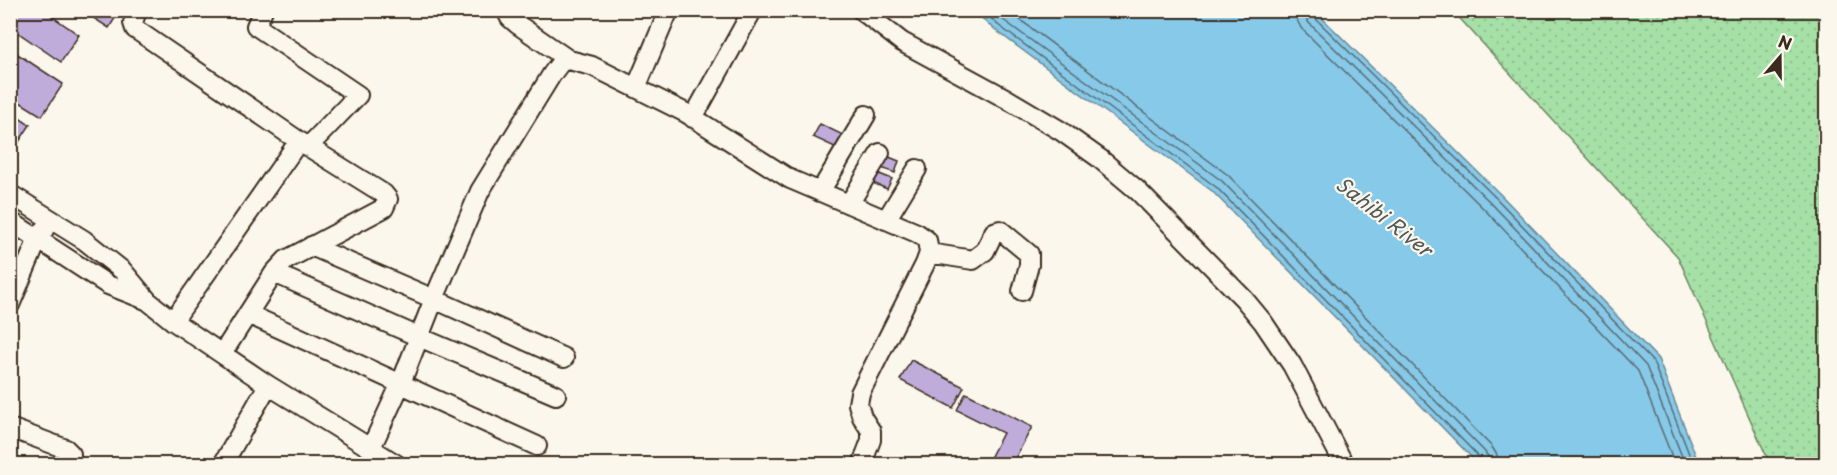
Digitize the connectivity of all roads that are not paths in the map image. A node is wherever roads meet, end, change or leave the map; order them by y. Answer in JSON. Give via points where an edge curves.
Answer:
{"nodes":[{"id":1,"x":137,"y":10,"type":"edge"},
{"id":2,"x":263,"y":10,"type":"edge"},
{"id":3,"x":506,"y":10,"type":"edge"},
{"id":4,"x":669,"y":10,"type":"edge"},
{"id":5,"x":861,"y":10,"type":"edge"},
{"id":6,"x":751,"y":13,"type":"dead end"},
{"id":7,"x":569,"y":60,"type":"junction"},
{"id":8,"x":636,"y":88,"type":"junction"},
{"id":9,"x":866,"y":115,"type":"dead end"},
{"id":10,"x":693,"y":118,"type":"junction"},
{"id":11,"x":304,"y":144,"type":"junction"},
{"id":12,"x":880,"y":153,"type":"dead end"},
{"id":13,"x":917,"y":169,"type":"dead end"},
{"id":14,"x":820,"y":192,"type":"junction"},
{"id":15,"x":10,"y":194,"type":"edge"},
{"id":16,"x":849,"y":204,"type":"junction"},
{"id":17,"x":51,"y":219,"type":"junction"},
{"id":18,"x":886,"y":220,"type":"junction"},
{"id":19,"x":10,"y":221,"type":"edge"},
{"id":20,"x":38,"y":238,"type":"junction"},
{"id":21,"x":311,"y":246,"type":"junction"},
{"id":22,"x":929,"y":254,"type":"junction"},
{"id":23,"x":274,"y":273,"type":"junction"},
{"id":24,"x":1022,"y":291,"type":"dead end"},
{"id":25,"x":434,"y":299,"type":"junction"},
{"id":26,"x":148,"y":301,"type":"junction"},
{"id":27,"x":10,"y":305,"type":"edge"},
{"id":28,"x":248,"y":314,"type":"junction"},
{"id":29,"x":173,"y":321,"type":"junction"},
{"id":30,"x":419,"y":337,"type":"junction"},
{"id":31,"x":222,"y":354,"type":"junction"},
{"id":32,"x":564,"y":358,"type":"dead end"},
{"id":33,"x":401,"y":383,"type":"junction"},
{"id":34,"x":268,"y":385,"type":"junction"},
{"id":35,"x":556,"y":395,"type":"dead end"},
{"id":36,"x":10,"y":428,"type":"edge"},
{"id":37,"x":537,"y":446,"type":"dead end"},
{"id":38,"x":371,"y":448,"type":"junction"},
{"id":39,"x":71,"y":465,"type":"edge"},
{"id":40,"x":223,"y":465,"type":"edge"},
{"id":41,"x":396,"y":465,"type":"edge"},
{"id":42,"x":862,"y":465,"type":"edge"},
{"id":43,"x":1344,"y":465,"type":"edge"}],
"edges":[{"from":1,"to":11,"type":"street","via":[[135,29]]},
{"from":2,"to":11,"type":"street","via":[[256,26],[358,95]]},
{"from":3,"to":7,"type":"street","via":[[516,24]]},
{"from":4,"to":8,"type":"street"},
{"from":5,"to":43,"type":"street","via":[[902,42],[1061,131],[1137,190],[1263,322],[1292,365]]},
{"from":6,"to":10,"type":"street"},
{"from":7,"to":8,"type":"street","via":[[592,66]]},
{"from":7,"to":25,"type":"street","via":[[552,74],[480,191]]},
{"from":8,"to":10,"type":"street"},
{"from":9,"to":14,"type":"street"},
{"from":10,"to":14,"type":"street","via":[[774,170]]},
{"from":11,"to":21,"type":"street","via":[[388,199],[384,208]]},
{"from":11,"to":29,"type":"street"},
{"from":12,"to":16,"type":"street"},
{"from":13,"to":18,"type":"street"},
{"from":14,"to":16,"type":"street"},
{"from":15,"to":17,"type":"street"},
{"from":16,"to":18,"type":"street"},
{"from":17,"to":20,"type":"street"},
{"from":17,"to":26,"type":"street","via":[[123,271]]},
{"from":18,"to":22,"type":"street","via":[[927,240]]},
{"from":19,"to":20,"type":"street"},
{"from":20,"to":26,"type":"street","via":[[108,285]]},
{"from":20,"to":27,"type":"street"},
{"from":21,"to":23,"type":"street","via":[[286,260]]},
{"from":21,"to":25,"type":"street"},
{"from":22,"to":24,"type":"street","via":[[973,260],[985,251],[994,232],[1000,230],[1029,254]]},
{"from":22,"to":42,"type":"street","via":[[860,393],[858,404],[871,432]]},
{"from":23,"to":28,"type":"street"},
{"from":23,"to":30,"type":"street"},
{"from":25,"to":30,"type":"street"},
{"from":25,"to":32,"type":"street"},
{"from":26,"to":29,"type":"street"},
{"from":28,"to":31,"type":"street"},
{"from":28,"to":33,"type":"street"},
{"from":29,"to":31,"type":"street"},
{"from":30,"to":33,"type":"street"},
{"from":30,"to":35,"type":"street"},
{"from":31,"to":34,"type":"street"},
{"from":33,"to":37,"type":"street"},
{"from":33,"to":38,"type":"street"},
{"from":34,"to":38,"type":"street"},
{"from":34,"to":40,"type":"street"},
{"from":36,"to":39,"type":"street","via":[[66,449],[71,453]]},
{"from":38,"to":41,"type":"street"}]}
